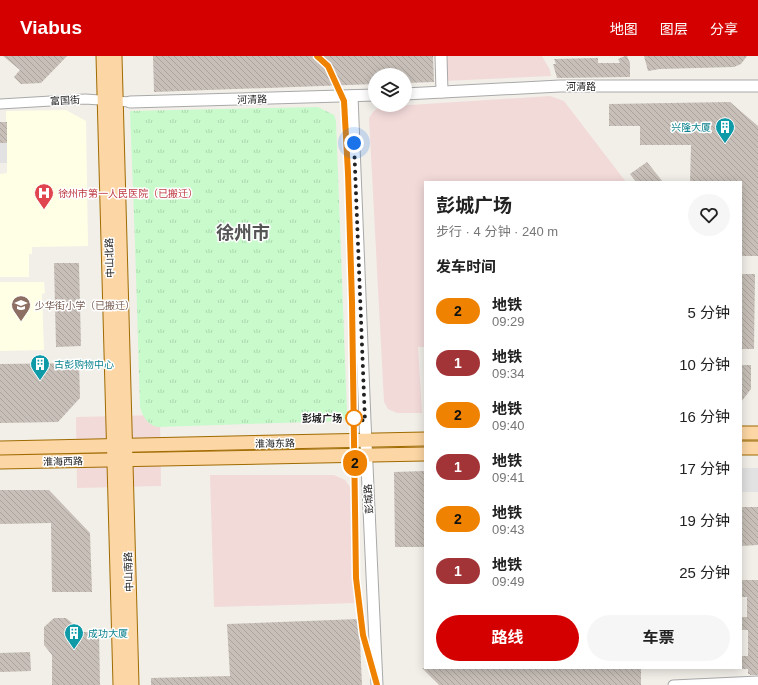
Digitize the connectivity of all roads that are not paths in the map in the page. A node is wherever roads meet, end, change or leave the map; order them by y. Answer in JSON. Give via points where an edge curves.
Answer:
{"nodes":[{"id":1,"x":102,"y":56,"type":"edge"},
{"id":2,"x":115,"y":56,"type":"edge"},
{"id":3,"x":441,"y":56,"type":"edge"},
{"id":4,"x":758,"y":86,"type":"edge"},
{"id":5,"x":442,"y":92,"type":"junction"},
{"id":6,"x":412,"y":94,"type":"edge"},
{"id":7,"x":368,"y":95,"type":"edge"},
{"id":8,"x":352,"y":96,"type":"junction"},
{"id":9,"x":110,"y":100,"type":"junction"},
{"id":10,"x":130,"y":102,"type":"joint"},
{"id":11,"x":0,"y":104,"type":"edge"},
{"id":12,"x":758,"y":432,"type":"edge"},
{"id":13,"x":742,"y":433,"type":"edge"},
{"id":14,"x":424,"y":439,"type":"edge"},
{"id":15,"x":366,"y":441,"type":"junction"},
{"id":16,"x":119,"y":446,"type":"junction"},
{"id":17,"x":0,"y":448,"type":"edge"},
{"id":18,"x":742,"y":448,"type":"edge"},
{"id":19,"x":758,"y":448,"type":"edge"},
{"id":20,"x":424,"y":454,"type":"edge"},
{"id":21,"x":366,"y":455,"type":"junction"},
{"id":22,"x":119,"y":460,"type":"junction"},
{"id":23,"x":0,"y":462,"type":"edge"},
{"id":24,"x":758,"y":681,"type":"edge"},
{"id":25,"x":120,"y":685,"type":"edge"},
{"id":26,"x":132,"y":685,"type":"edge"},
{"id":27,"x":377,"y":685,"type":"edge"},
{"id":28,"x":672,"y":685,"type":"edge"}],
"edges":[{"from":1,"to":9,"type":"main road","name":"中山北路"},
{"from":2,"to":9,"type":"main road","name":"中山北路"},
{"from":3,"to":5,"type":"street"},
{"from":4,"to":5,"type":"street","name":"河清路","via":[[560,86]]},
{"from":5,"to":6,"type":"street","name":"河清路"},
{"from":7,"to":8,"type":"street","name":"河清路"},
{"from":8,"to":10,"type":"street","name":"河清路"},
{"from":8,"to":15,"type":"street","name":"彭城路"},
{"from":9,"to":10,"type":"street","name":"富国街"},
{"from":9,"to":11,"type":"street","name":"富国街"},
{"from":9,"to":16,"type":"main road","name":"中山北路"},
{"from":12,"to":13,"type":"main road"},
{"from":14,"to":15,"type":"main road","name":"淮海东路"},
{"from":15,"to":16,"type":"main road","name":"淮海东路"},
{"from":15,"to":21,"type":"street","name":"彭城路"},
{"from":16,"to":17,"type":"main road","name":"淮海西路"},
{"from":16,"to":22,"type":"main road","name":"中山北路"},
{"from":18,"to":19,"type":"main road"},
{"from":20,"to":21,"type":"main road","name":"淮海东路"},
{"from":21,"to":22,"type":"main road","name":"淮海东路"},
{"from":21,"to":27,"type":"street","name":"彭城路"},
{"from":22,"to":23,"type":"main road","name":"淮海西路"},
{"from":22,"to":25,"type":"main road","name":"中山南路"},
{"from":22,"to":26,"type":"main road","name":"中山南路"},
{"from":24,"to":28,"type":"street"}]}
